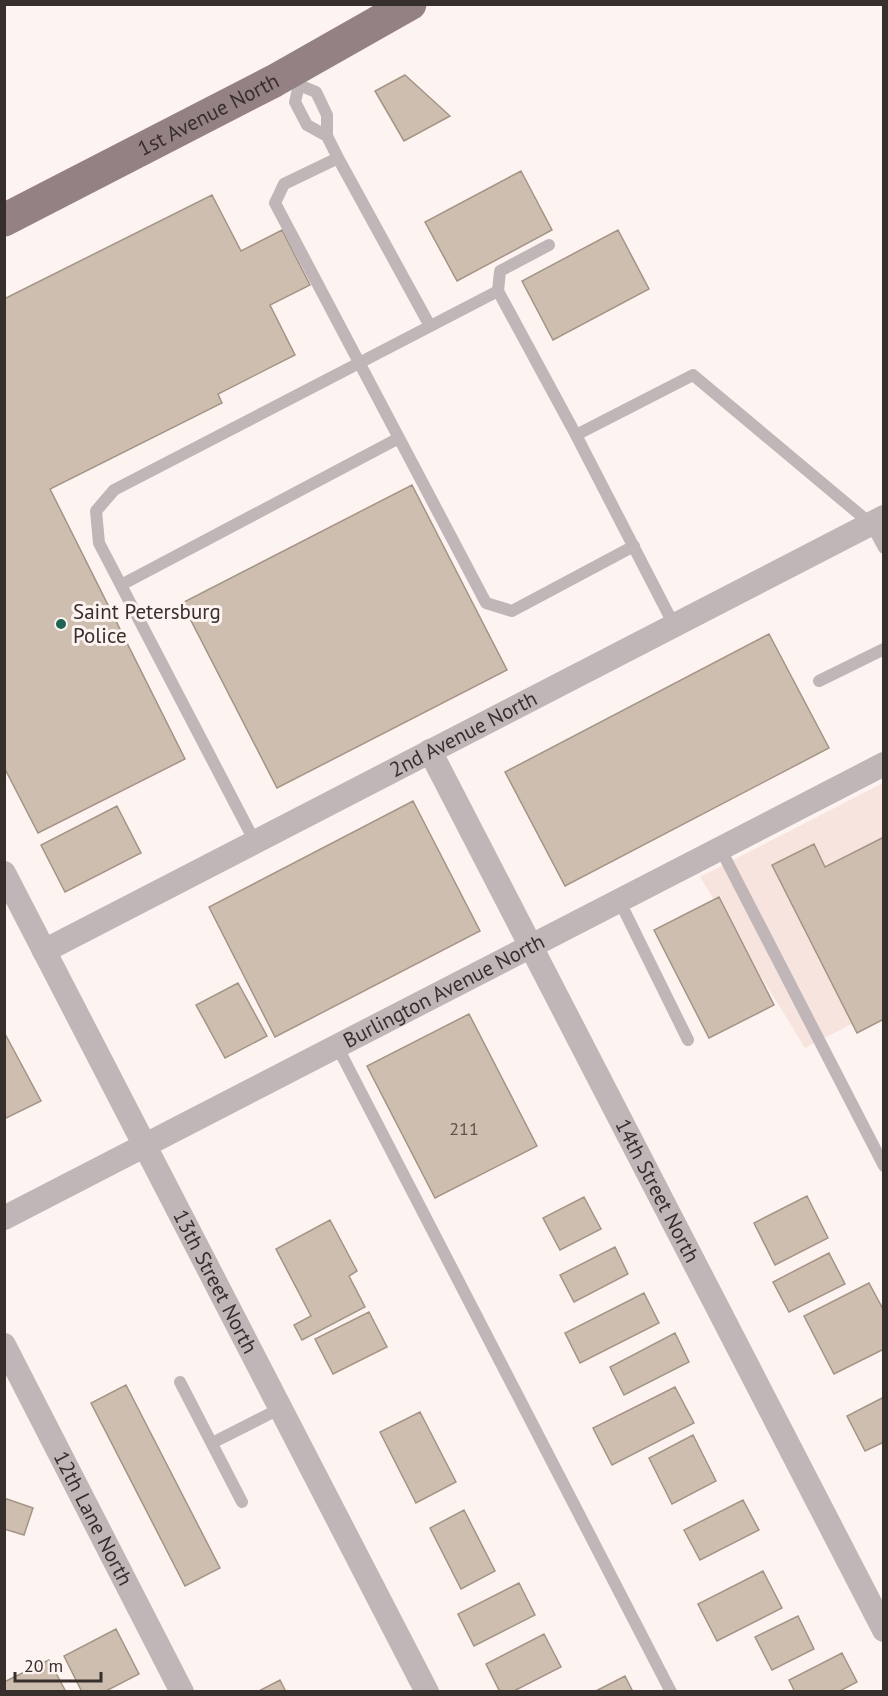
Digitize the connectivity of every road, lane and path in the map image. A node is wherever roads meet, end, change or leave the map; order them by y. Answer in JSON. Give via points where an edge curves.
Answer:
{"nodes":[{"id":1,"x":395,"y":8,"type":"edge"},
{"id":2,"x":295,"y":78,"type":"junction"},
{"id":3,"x":327,"y":136,"type":"junction"},
{"id":4,"x":338,"y":158,"type":"junction"},
{"id":5,"x":4,"y":220,"type":"edge"},
{"id":6,"x":549,"y":245,"type":"dead end"},
{"id":7,"x":498,"y":291,"type":"junction"},
{"id":8,"x":430,"y":326,"type":"junction"},
{"id":9,"x":359,"y":363,"type":"junction"},
{"id":10,"x":576,"y":435,"type":"junction"},
{"id":11,"x":399,"y":438,"type":"junction"},
{"id":12,"x":877,"y":520,"type":"edge"},
{"id":13,"x":634,"y":546,"type":"junction"},
{"id":14,"x":884,"y":548,"type":"edge"},
{"id":15,"x":121,"y":585,"type":"junction"},
{"id":16,"x":674,"y":625,"type":"junction"},
{"id":17,"x":884,"y":649,"type":"edge"},
{"id":18,"x":819,"y":681,"type":"dead end"},
{"id":19,"x":430,"y":751,"type":"junction"},
{"id":20,"x":884,"y":764,"type":"edge"},
{"id":21,"x":255,"y":842,"type":"junction"},
{"id":22,"x":720,"y":848,"type":"junction"},
{"id":23,"x":4,"y":873,"type":"edge"},
{"id":24,"x":618,"y":900,"type":"junction"},
{"id":25,"x":530,"y":946,"type":"junction"},
{"id":26,"x":44,"y":951,"type":"junction"},
{"id":27,"x":688,"y":1040,"type":"dead end"},
{"id":28,"x":337,"y":1046,"type":"junction"},
{"id":29,"x":145,"y":1145,"type":"junction"},
{"id":30,"x":884,"y":1166,"type":"edge"},
{"id":31,"x":4,"y":1218,"type":"edge"},
{"id":32,"x":4,"y":1345,"type":"edge"},
{"id":33,"x":180,"y":1382,"type":"dead end"},
{"id":34,"x":281,"y":1408,"type":"junction"},
{"id":35,"x":212,"y":1443,"type":"junction"},
{"id":36,"x":242,"y":1502,"type":"dead end"},
{"id":37,"x":884,"y":1630,"type":"edge"},
{"id":38,"x":182,"y":1692,"type":"edge"},
{"id":39,"x":427,"y":1692,"type":"edge"},
{"id":40,"x":671,"y":1692,"type":"edge"}],
"edges":[{"from":1,"to":2,"type":"main road","name":"1st Avenue North"},
{"from":2,"to":3,"type":"lane","via":[[316,92],[327,115]]},
{"from":2,"to":3,"type":"lane","via":[[295,102],[308,125]]},
{"from":2,"to":5,"type":"main road","name":"1st Avenue North"},
{"from":3,"to":4,"type":"lane"},
{"from":4,"to":8,"type":"lane"},
{"from":4,"to":9,"type":"lane","via":[[284,184],[275,203]]},
{"from":6,"to":7,"type":"lane","via":[[500,271]]},
{"from":7,"to":8,"type":"lane"},
{"from":7,"to":10,"type":"lane"},
{"from":8,"to":9,"type":"lane"},
{"from":9,"to":11,"type":"lane"},
{"from":9,"to":15,"type":"lane","via":[[114,490],[96,512],[99,543]]},
{"from":10,"to":12,"type":"lane","via":[[693,375]]},
{"from":10,"to":13,"type":"lane"},
{"from":11,"to":13,"type":"lane","via":[[486,603],[512,611]]},
{"from":11,"to":15,"type":"lane"},
{"from":12,"to":14,"type":"lane"},
{"from":12,"to":16,"type":"street","name":"2nd Avenue North"},
{"from":13,"to":16,"type":"lane"},
{"from":15,"to":21,"type":"lane"},
{"from":16,"to":19,"type":"street","name":"2nd Avenue North"},
{"from":17,"to":18,"type":"lane"},
{"from":19,"to":21,"type":"street","name":"2nd Avenue North"},
{"from":19,"to":25,"type":"street","name":"14th Street North"},
{"from":20,"to":22,"type":"street","name":"Burlington Avenue North"},
{"from":21,"to":26,"type":"street","name":"2nd Avenue North"},
{"from":22,"to":24,"type":"street","name":"Burlington Avenue North"},
{"from":22,"to":30,"type":"lane"},
{"from":23,"to":26,"type":"street","name":"13th Street North"},
{"from":24,"to":25,"type":"street","name":"Burlington Avenue North"},
{"from":24,"to":27,"type":"lane"},
{"from":25,"to":28,"type":"street","name":"Burlington Avenue North"},
{"from":25,"to":37,"type":"street","name":"14th Street North"},
{"from":26,"to":29,"type":"street","name":"13th Street North"},
{"from":28,"to":29,"type":"street","name":"Burlington Avenue North"},
{"from":28,"to":40,"type":"lane"},
{"from":29,"to":31,"type":"street","name":"Burlington Avenue North"},
{"from":29,"to":34,"type":"street","name":"13th Street North"},
{"from":32,"to":38,"type":"street","name":"12th Lane North"},
{"from":33,"to":35,"type":"lane"},
{"from":34,"to":35,"type":"lane"},
{"from":34,"to":39,"type":"street","name":"13th Street North"},
{"from":35,"to":36,"type":"lane"}]}
